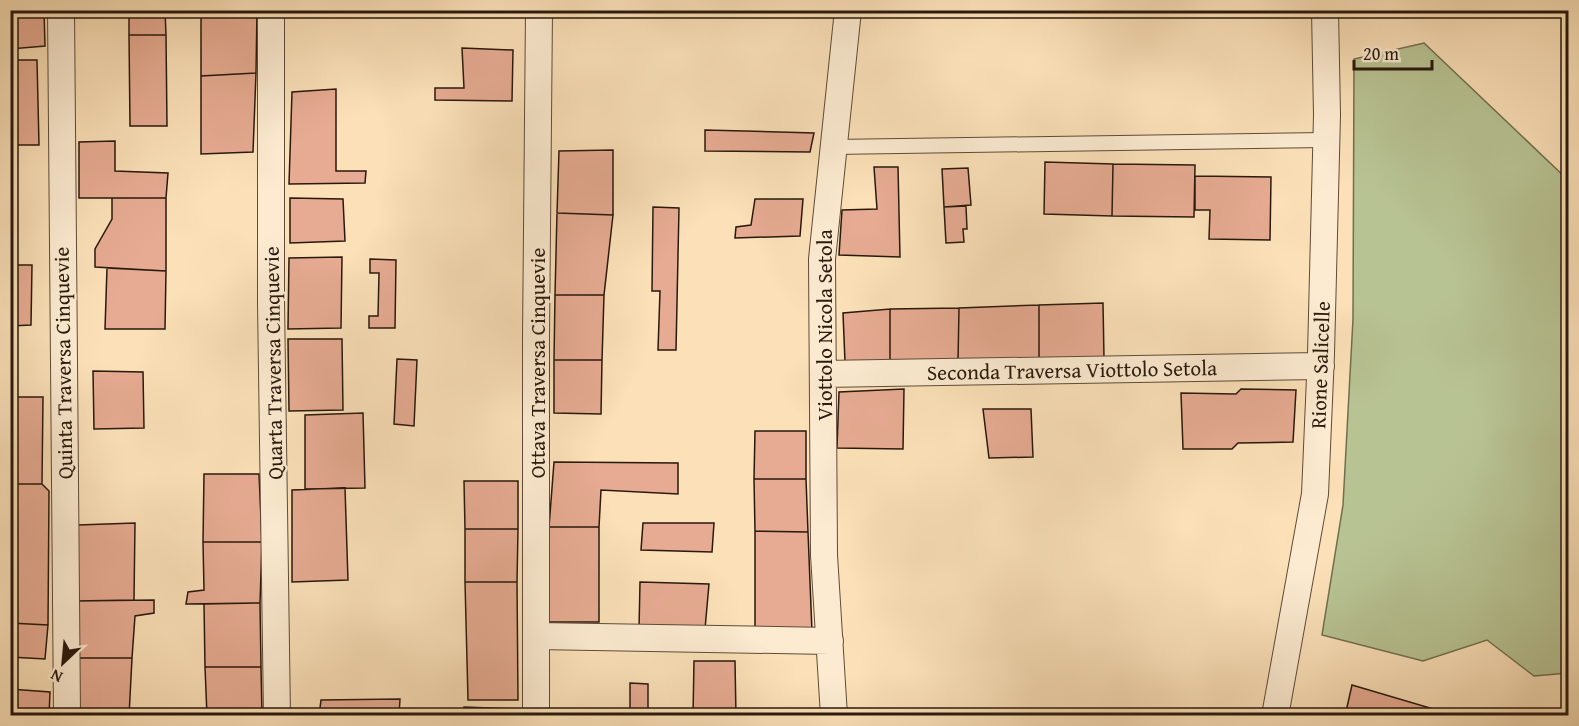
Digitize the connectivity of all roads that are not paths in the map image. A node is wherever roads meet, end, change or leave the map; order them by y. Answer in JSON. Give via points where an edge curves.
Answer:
{"nodes":[{"id":1,"x":61,"y":10,"type":"edge"},
{"id":2,"x":271,"y":10,"type":"edge"},
{"id":3,"x":539,"y":10,"type":"edge"},
{"id":4,"x":848,"y":10,"type":"edge"},
{"id":5,"x":1325,"y":10,"type":"edge"},
{"id":6,"x":1326,"y":140,"type":"junction"},
{"id":7,"x":832,"y":147,"type":"junction"},
{"id":8,"x":1321,"y":366,"type":"junction"},
{"id":9,"x":823,"y":374,"type":"junction"},
{"id":10,"x":537,"y":636,"type":"junction"},
{"id":11,"x":830,"y":641,"type":"junction"},
{"id":12,"x":68,"y":716,"type":"edge"},
{"id":13,"x":277,"y":716,"type":"edge"},
{"id":14,"x":536,"y":716,"type":"edge"},
{"id":15,"x":834,"y":716,"type":"edge"},
{"id":16,"x":1275,"y":716,"type":"edge"}],
"edges":[{"from":1,"to":12,"type":"street","name":"Quinta Traversa Cinquevie"},
{"from":2,"to":13,"type":"street","name":"Quarta Traversa Cinquevie"},
{"from":3,"to":10,"type":"street","name":"Ottava Traversa Cinquevie"},
{"from":4,"to":7,"type":"street","name":"Viottolo Nicola Setola"},
{"from":5,"to":6,"type":"street","name":"Rione Salicelle"},
{"from":6,"to":7,"type":"lane"},
{"from":6,"to":8,"type":"street","name":"Rione Salicelle"},
{"from":7,"to":9,"type":"street","name":"Viottolo Nicola Setola","via":[[822,259]]},
{"from":8,"to":9,"type":"street","name":"Seconda Traversa Viottolo Setola"},
{"from":8,"to":16,"type":"street","name":"Rione Salicelle","via":[[1315,494]]},
{"from":9,"to":11,"type":"street","name":"Viottolo Nicola Setola","via":[[824,555]]},
{"from":10,"to":11,"type":"street"},
{"from":10,"to":14,"type":"street","name":"Ottava Traversa Cinquevie"},
{"from":11,"to":15,"type":"street","name":"Viottolo Nicola Setola"}]}
